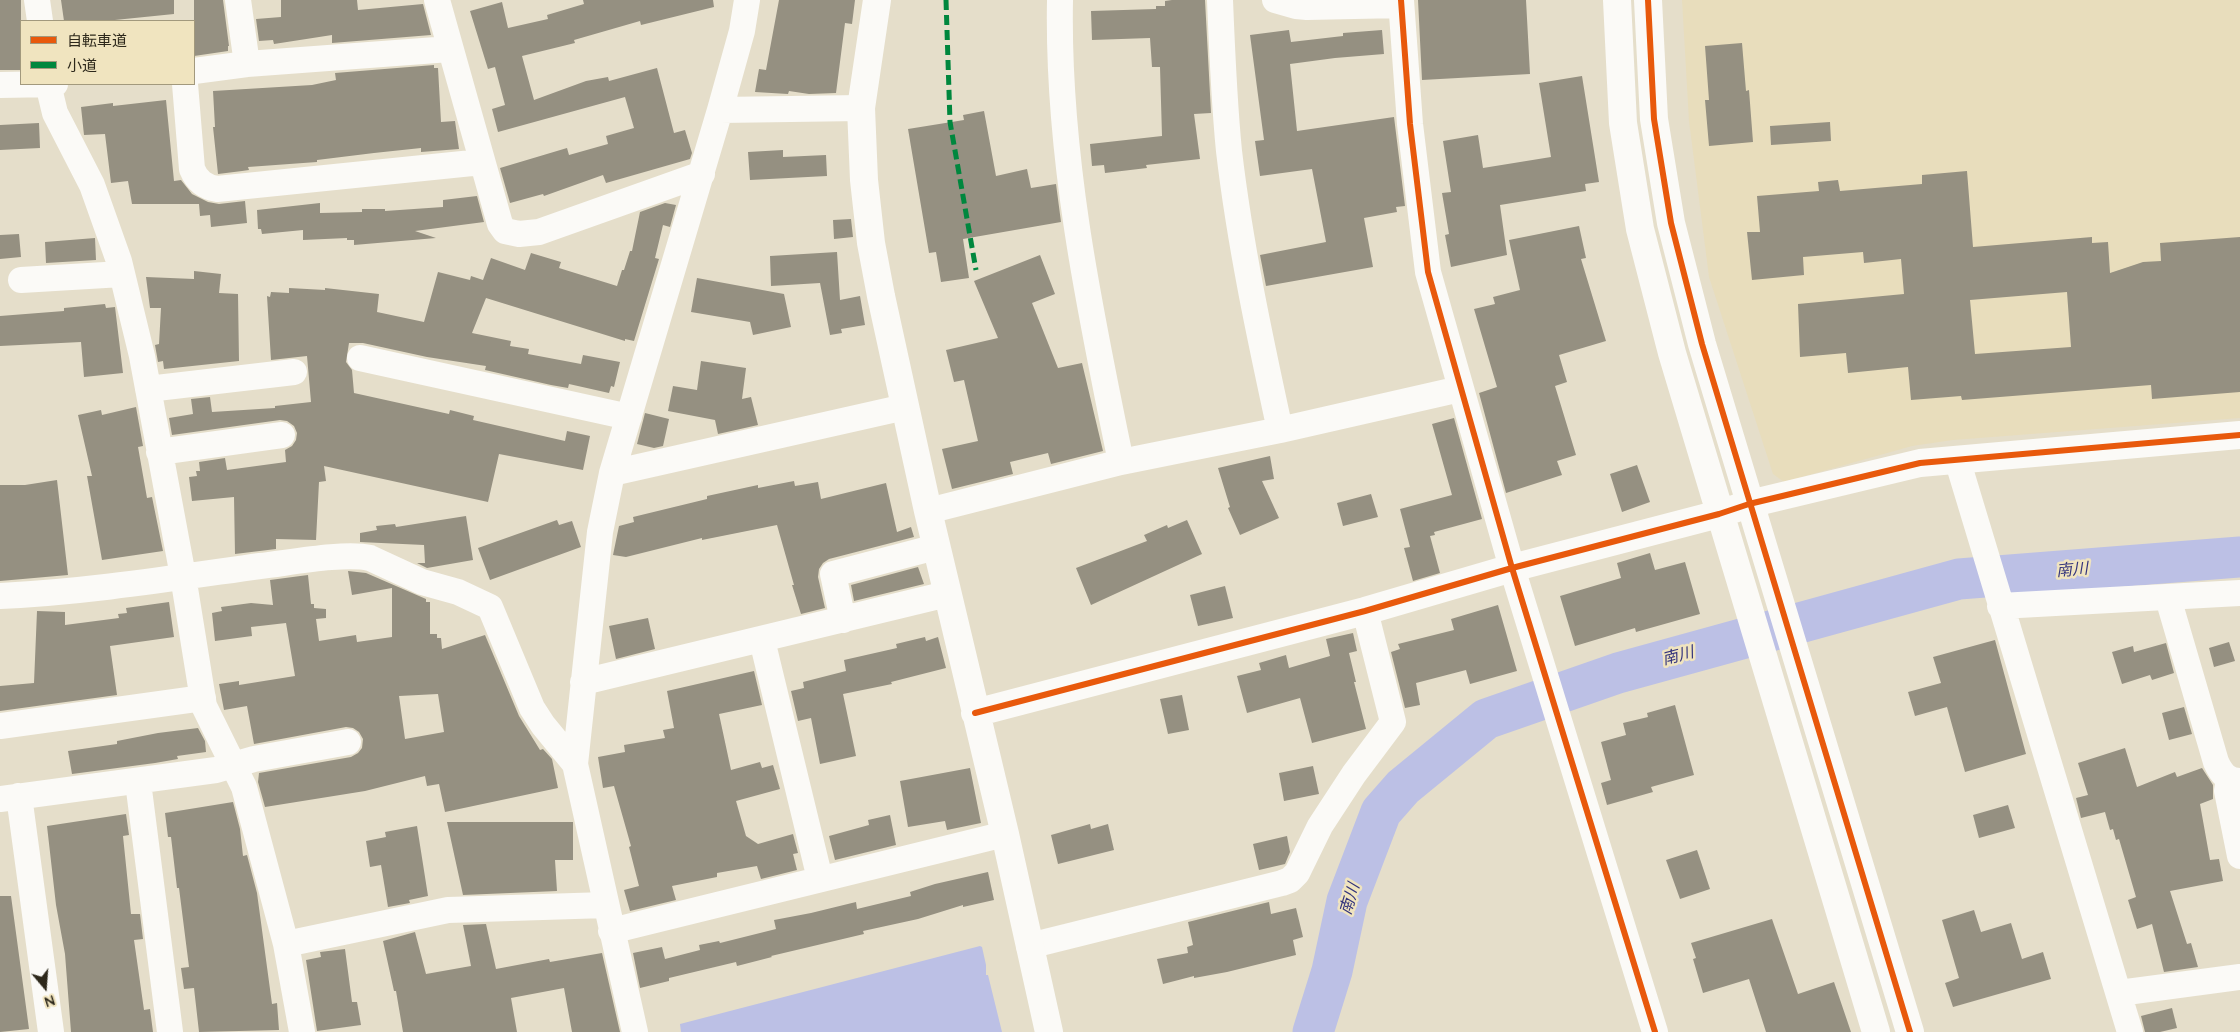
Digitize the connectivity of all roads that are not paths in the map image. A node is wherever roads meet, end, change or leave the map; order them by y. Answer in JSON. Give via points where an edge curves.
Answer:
{"nodes":[{"id":1,"x":37,"y":0,"type":"edge"},
{"id":2,"x":238,"y":0,"type":"edge"},
{"id":3,"x":437,"y":0,"type":"edge"},
{"id":4,"x":747,"y":0,"type":"edge"},
{"id":5,"x":877,"y":0,"type":"edge"},
{"id":6,"x":1060,"y":0,"type":"edge"},
{"id":7,"x":1220,"y":0,"type":"edge"},
{"id":8,"x":1276,"y":0,"type":"edge"},
{"id":9,"x":1617,"y":0,"type":"edge"},
{"id":10,"x":1648,"y":0,"type":"edge"},
{"id":11,"x":1401,"y":3,"type":"edge"},
{"id":12,"x":40,"y":20,"type":"edge"},
{"id":13,"x":450,"y":49,"type":"junction"},
{"id":14,"x":247,"y":64,"type":"junction"},
{"id":15,"x":195,"y":71,"type":"edge"},
{"id":16,"x":0,"y":85,"type":"edge"},
{"id":17,"x":20,"y":85,"type":"edge"},
{"id":18,"x":48,"y":85,"type":"edge"},
{"id":19,"x":186,"y":85,"type":"edge"},
{"id":20,"x":861,"y":108,"type":"junction"},
{"id":21,"x":720,"y":110,"type":"junction"},
{"id":22,"x":482,"y":162,"type":"junction"},
{"id":23,"x":702,"y":174,"type":"junction"},
{"id":24,"x":122,"y":274,"type":"junction"},
{"id":25,"x":21,"y":280,"type":"dead end"},
{"id":26,"x":360,"y":358,"type":"dead end"},
{"id":27,"x":294,"y":372,"type":"dead end"},
{"id":28,"x":148,"y":389,"type":"junction"},
{"id":29,"x":1460,"y":389,"type":"junction"},
{"id":30,"x":905,"y":407,"type":"junction"},
{"id":31,"x":629,"y":417,"type":"junction"},
{"id":32,"x":1280,"y":430,"type":"junction"},
{"id":33,"x":282,"y":435,"type":"dead end"},
{"id":34,"x":2240,"y":435,"type":"edge"},
{"id":35,"x":159,"y":452,"type":"junction"},
{"id":36,"x":1957,"y":459,"type":"junction"},
{"id":37,"x":1121,"y":462,"type":"junction"},
{"id":38,"x":612,"y":473,"type":"junction"},
{"id":39,"x":1749,"y":504,"type":"junction"},
{"id":40,"x":928,"y":510,"type":"junction"},
{"id":41,"x":1719,"y":514,"type":"junction"},
{"id":42,"x":936,"y":547,"type":"junction"},
{"id":43,"x":1512,"y":568,"type":"junction"},
{"id":44,"x":183,"y":576,"type":"junction"},
{"id":45,"x":2240,"y":593,"type":"edge"},
{"id":46,"x":947,"y":594,"type":"junction"},
{"id":47,"x":0,"y":596,"type":"edge"},
{"id":48,"x":2168,"y":598,"type":"junction"},
{"id":49,"x":2000,"y":605,"type":"junction"},
{"id":50,"x":1365,"y":611,"type":"junction"},
{"id":51,"x":843,"y":620,"type":"junction"},
{"id":52,"x":762,"y":640,"type":"junction"},
{"id":53,"x":583,"y":682,"type":"junction"},
{"id":54,"x":203,"y":698,"type":"junction"},
{"id":55,"x":975,"y":713,"type":"junction"},
{"id":56,"x":0,"y":726,"type":"edge"},
{"id":57,"x":348,"y":742,"type":"dead end"},
{"id":58,"x":575,"y":764,"type":"junction"},
{"id":59,"x":235,"y":765,"type":"junction"},
{"id":60,"x":2235,"y":780,"type":"edge"},
{"id":61,"x":138,"y":782,"type":"junction"},
{"id":62,"x":10,"y":798,"type":"edge"},
{"id":63,"x":1005,"y":834,"type":"junction"},
{"id":64,"x":2240,"y":856,"type":"edge"},
{"id":65,"x":820,"y":879,"type":"junction"},
{"id":66,"x":606,"y":905,"type":"junction"},
{"id":67,"x":611,"y":931,"type":"junction"},
{"id":68,"x":286,"y":944,"type":"junction"},
{"id":69,"x":1029,"y":946,"type":"junction"},
{"id":70,"x":2240,"y":977,"type":"edge"},
{"id":71,"x":2119,"y":993,"type":"junction"},
{"id":72,"x":51,"y":1032,"type":"edge"},
{"id":73,"x":170,"y":1032,"type":"edge"},
{"id":74,"x":302,"y":1032,"type":"edge"},
{"id":75,"x":635,"y":1032,"type":"edge"},
{"id":76,"x":1049,"y":1032,"type":"edge"},
{"id":77,"x":1655,"y":1032,"type":"edge"},
{"id":78,"x":1876,"y":1032,"type":"edge"},
{"id":79,"x":1910,"y":1032,"type":"edge"},
{"id":80,"x":2130,"y":1032,"type":"edge"}],
"edges":[{"from":1,"to":12,"type":"street"},
{"from":2,"to":14,"type":"street"},
{"from":3,"to":13,"type":"street"},
{"from":4,"to":21,"type":"street","via":[[742,31]]},
{"from":5,"to":20,"type":"street"},
{"from":6,"to":37,"type":"street","via":[[1061,86],[1072,188],[1092,318]]},
{"from":7,"to":32,"type":"street","via":[[1229,151],[1239,224],[1250,293]]},
{"from":8,"to":11,"type":"street","via":[[1308,7]]},
{"from":9,"to":41,"type":"street","via":[[1622,122],[1640,229]]},
{"from":10,"to":39,"type":"street","via":[[1654,119],[1671,223]]},
{"from":11,"to":29,"type":"street","via":[[1410,124],[1428,272]]},
{"from":13,"to":14,"type":"street"},
{"from":13,"to":22,"type":"street"},
{"from":14,"to":15,"type":"street"},
{"from":16,"to":17,"type":"street"},
{"from":18,"to":24,"type":"street","via":[[56,113],[107,224]]},
{"from":19,"to":22,"type":"street","via":[[192,170],[207,187],[217,189]]},
{"from":20,"to":21,"type":"street"},
{"from":20,"to":30,"type":"street","via":[[871,243]]},
{"from":21,"to":23,"type":"street"},
{"from":22,"to":23,"type":"street","via":[[501,228],[505,232],[519,234],[539,232]]},
{"from":23,"to":31,"type":"street"},
{"from":24,"to":25,"type":"street"},
{"from":24,"to":28,"type":"street"},
{"from":26,"to":31,"type":"street"},
{"from":27,"to":28,"type":"street"},
{"from":28,"to":35,"type":"street"},
{"from":29,"to":32,"type":"street"},
{"from":29,"to":43,"type":"street"},
{"from":30,"to":38,"type":"street"},
{"from":30,"to":40,"type":"street"},
{"from":31,"to":38,"type":"street"},
{"from":32,"to":37,"type":"street"},
{"from":33,"to":35,"type":"street"},
{"from":34,"to":36,"type":"street"},
{"from":35,"to":44,"type":"street"},
{"from":36,"to":39,"type":"street","via":[[1920,463]]},
{"from":36,"to":49,"type":"street"},
{"from":37,"to":40,"type":"street"},
{"from":38,"to":53,"type":"street","via":[[600,532]]},
{"from":39,"to":41,"type":"street"},
{"from":39,"to":79,"type":"street"},
{"from":40,"to":42,"type":"street"},
{"from":41,"to":43,"type":"street"},
{"from":41,"to":78,"type":"street"},
{"from":42,"to":46,"type":"street"},
{"from":42,"to":51,"type":"street","via":[[833,574]]},
{"from":43,"to":50,"type":"street"},
{"from":43,"to":77,"type":"street"},
{"from":44,"to":47,"type":"street","via":[[60,593]]},
{"from":44,"to":54,"type":"street"},
{"from":44,"to":58,"type":"street","via":[[361,555],[429,585],[476,599],[490,607],[537,717]]},
{"from":45,"to":48,"type":"street"},
{"from":46,"to":51,"type":"street"},
{"from":46,"to":55,"type":"street"},
{"from":48,"to":49,"type":"street"},
{"from":48,"to":60,"type":"street","via":[[2216,762],[2220,770]]},
{"from":49,"to":71,"type":"street"},
{"from":50,"to":55,"type":"street"},
{"from":50,"to":69,"type":"street","via":[[1393,722],[1320,826],[1293,877],[1282,883]]},
{"from":51,"to":52,"type":"street"},
{"from":52,"to":53,"type":"street"},
{"from":52,"to":65,"type":"street"},
{"from":53,"to":58,"type":"street"},
{"from":54,"to":56,"type":"street"},
{"from":54,"to":59,"type":"street","via":[[204,706]]},
{"from":55,"to":63,"type":"street"},
{"from":57,"to":59,"type":"street"},
{"from":58,"to":66,"type":"street"},
{"from":59,"to":61,"type":"street"},
{"from":59,"to":68,"type":"street","via":[[248,799]]},
{"from":60,"to":64,"type":"street","via":[[2227,791]]},
{"from":61,"to":62,"type":"street"},
{"from":61,"to":73,"type":"street"},
{"from":62,"to":72,"type":"street"},
{"from":63,"to":65,"type":"street"},
{"from":63,"to":69,"type":"street"},
{"from":65,"to":67,"type":"street"},
{"from":66,"to":67,"type":"street"},
{"from":66,"to":68,"type":"street","via":[[448,910]]},
{"from":67,"to":75,"type":"street"},
{"from":68,"to":74,"type":"street"},
{"from":69,"to":76,"type":"street"},
{"from":70,"to":71,"type":"street"},
{"from":71,"to":80,"type":"street"}]}
